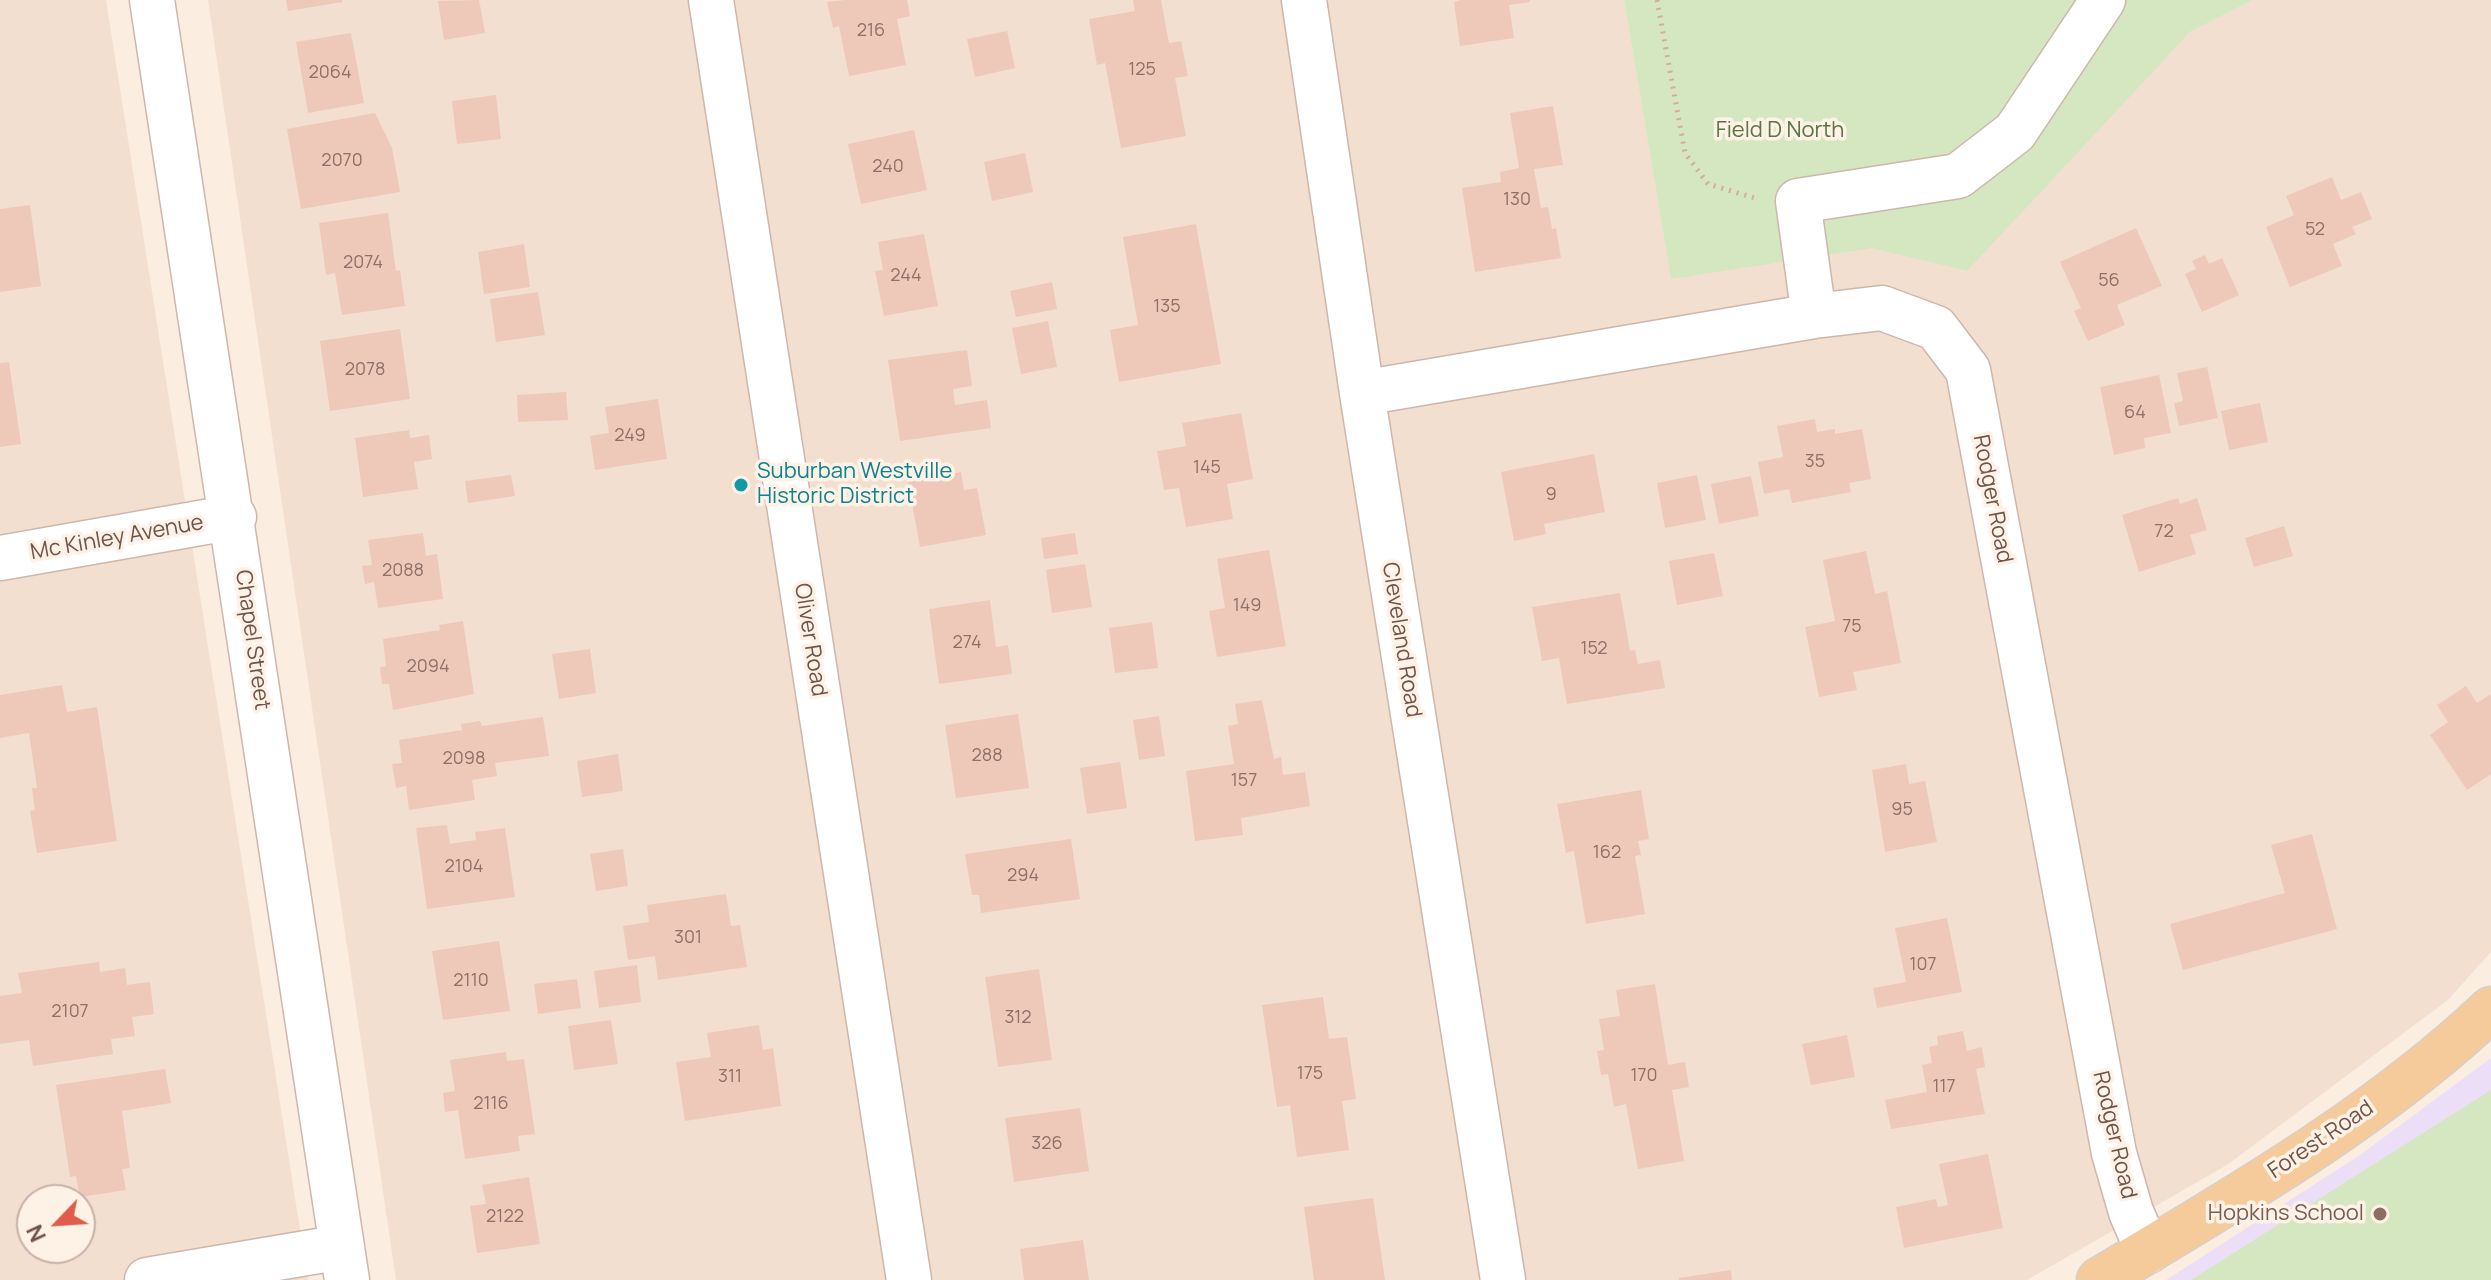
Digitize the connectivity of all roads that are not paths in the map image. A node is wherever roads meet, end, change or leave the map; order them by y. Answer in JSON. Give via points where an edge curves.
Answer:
{"nodes":[{"id":1,"x":152,"y":0,"type":"edge"},
{"id":2,"x":711,"y":0,"type":"edge"},
{"id":3,"x":1304,"y":0,"type":"edge"},
{"id":4,"x":2103,"y":0,"type":"edge"},
{"id":5,"x":1814,"y":316,"type":"junction"},
{"id":6,"x":1362,"y":393,"type":"junction"},
{"id":7,"x":234,"y":517,"type":"junction"},
{"id":8,"x":0,"y":558,"type":"edge"},
{"id":9,"x":2491,"y":1009,"type":"edge"},
{"id":10,"x":2148,"y":1251,"type":"junction"},
{"id":11,"x":344,"y":1264,"type":"edge"},
{"id":12,"x":147,"y":1280,"type":"edge"},
{"id":13,"x":909,"y":1280,"type":"edge"},
{"id":14,"x":1503,"y":1280,"type":"edge"},
{"id":15,"x":2099,"y":1280,"type":"edge"}],
"edges":[{"from":1,"to":7,"type":"street","name":"Chapel Street"},
{"from":2,"to":13,"type":"street","name":"Oliver Road"},
{"from":3,"to":6,"type":"street","name":"Cleveland Road"},
{"from":4,"to":5,"type":"street","via":[[2015,132],[1958,176],[1798,201]]},
{"from":5,"to":6,"type":"street","name":"Rodger Road"},
{"from":5,"to":10,"type":"street","name":"Rodger Road","via":[[1882,308],[1936,328],[1968,370],[2114,1153]]},
{"from":6,"to":14,"type":"street","name":"Cleveland Road"},
{"from":7,"to":8,"type":"street","name":"Mc Kinley Avenue"},
{"from":7,"to":11,"type":"street","name":"Chapel Street"},
{"from":9,"to":10,"type":"main road","name":"Forest Road","via":[[2457,1042],[2367,1110]]},
{"from":10,"to":15,"type":"main road","name":"Forest Road"},
{"from":11,"to":12,"type":"street"}]}
